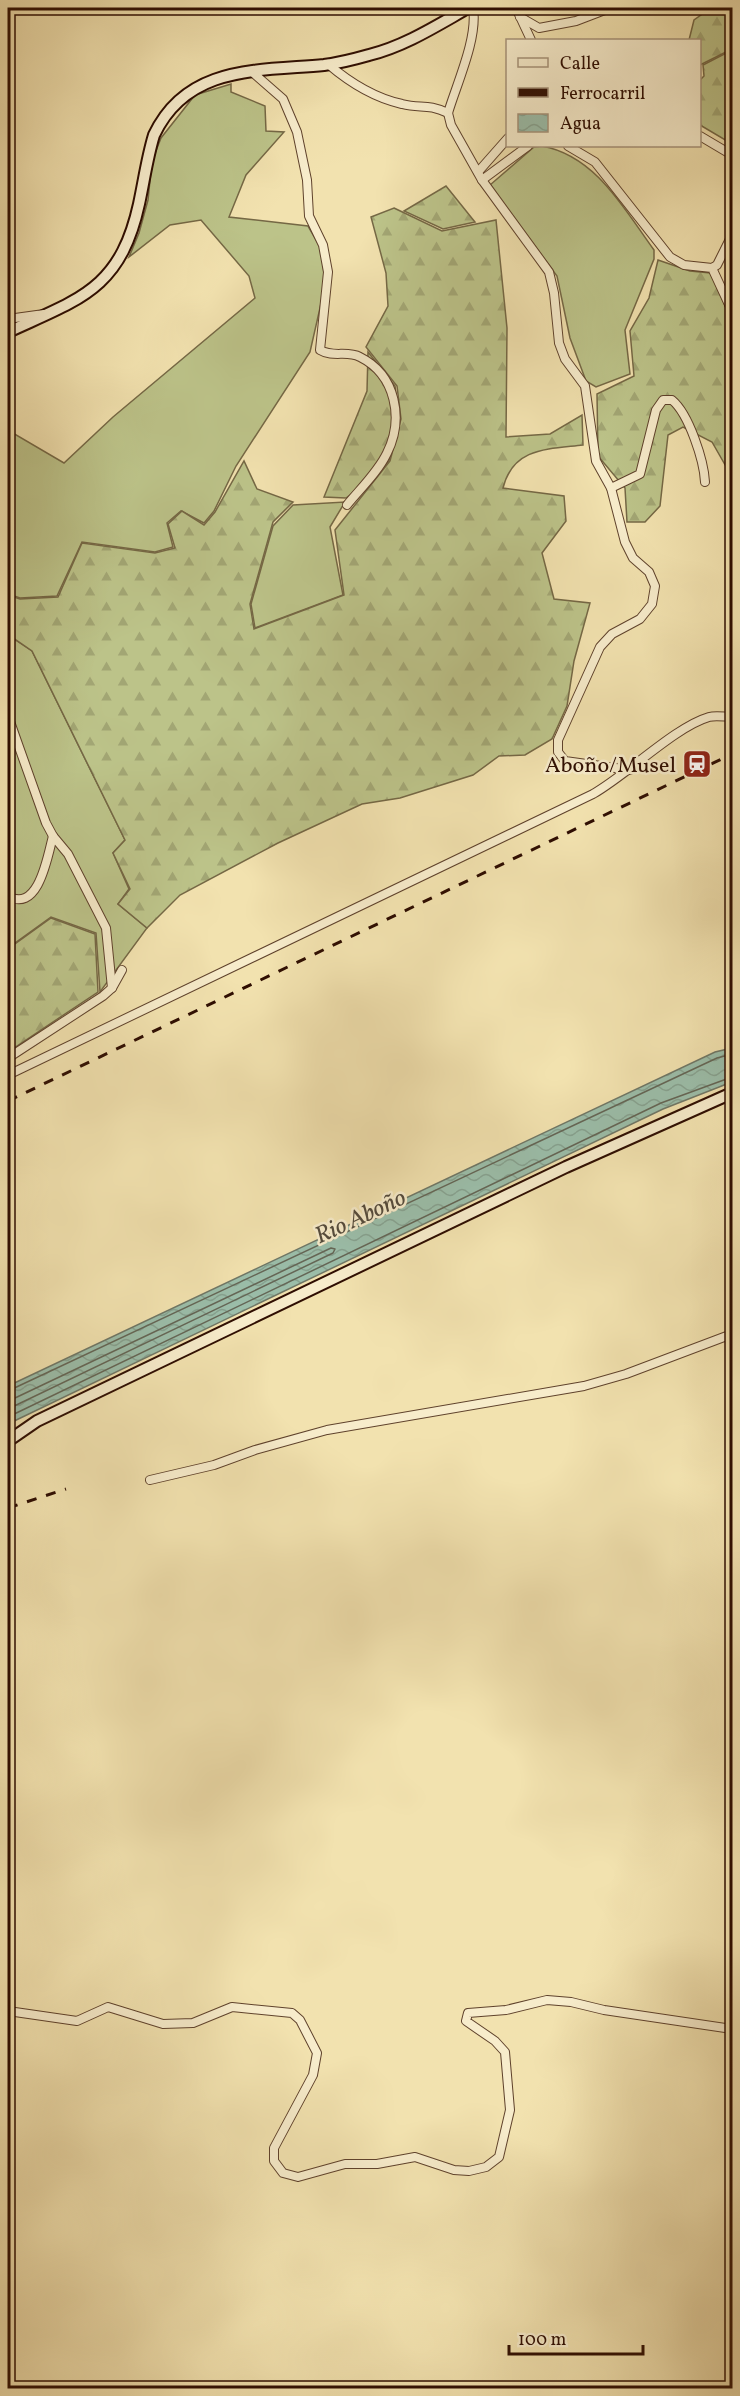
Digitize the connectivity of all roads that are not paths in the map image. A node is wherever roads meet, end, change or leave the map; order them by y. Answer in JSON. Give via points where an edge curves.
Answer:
{"nodes":[{"id":1,"x":468,"y":8,"type":"edge"},
{"id":2,"x":473,"y":8,"type":"edge"},
{"id":3,"x":516,"y":8,"type":"edge"},
{"id":4,"x":610,"y":8,"type":"edge"},
{"id":5,"x":520,"y":17,"type":"junction"},
{"id":6,"x":531,"y":39,"type":"edge"},
{"id":7,"x":328,"y":64,"type":"junction"},
{"id":8,"x":250,"y":70,"type":"junction"},
{"id":9,"x":448,"y":113,"type":"junction"},
{"id":10,"x":701,"y":137,"type":"edge"},
{"id":11,"x":506,"y":139,"type":"edge"},
{"id":12,"x":527,"y":147,"type":"edge"},
{"id":13,"x":570,"y":147,"type":"edge"},
{"id":14,"x":732,"y":155,"type":"edge"},
{"id":15,"x":478,"y":172,"type":"junction"},
{"id":16,"x":482,"y":180,"type":"junction"},
{"id":17,"x":732,"y":235,"type":"edge"},
{"id":18,"x":712,"y":268,"type":"junction"},
{"id":19,"x":732,"y":311,"type":"edge"},
{"id":20,"x":53,"y":313,"type":"junction"},
{"id":21,"x":8,"y":319,"type":"edge"},
{"id":22,"x":8,"y":332,"type":"edge"},
{"id":23,"x":705,"y":482,"type":"dead end"},
{"id":24,"x":611,"y":488,"type":"junction"},
{"id":25,"x":347,"y":505,"type":"dead end"},
{"id":26,"x":8,"y":716,"type":"edge"},
{"id":27,"x":732,"y":717,"type":"edge"},
{"id":28,"x":630,"y":770,"type":"junction"},
{"id":29,"x":53,"y":836,"type":"junction"},
{"id":30,"x":8,"y":896,"type":"edge"},
{"id":31,"x":123,"y":970,"type":"dead end"},
{"id":32,"x":112,"y":988,"type":"junction"},
{"id":33,"x":8,"y":1058,"type":"edge"},
{"id":34,"x":8,"y":1075,"type":"edge"},
{"id":35,"x":732,"y":1093,"type":"edge"},
{"id":36,"x":732,"y":1334,"type":"edge"},
{"id":37,"x":8,"y":1441,"type":"edge"},
{"id":38,"x":150,"y":1479,"type":"dead end"},
{"id":39,"x":8,"y":2011,"type":"edge"},
{"id":40,"x":732,"y":2029,"type":"edge"}],
"edges":[{"from":1,"to":7,"type":"street","via":[[410,41]]},
{"from":2,"to":9,"type":"street","via":[[470,39]]},
{"from":3,"to":5,"type":"street"},
{"from":4,"to":5,"type":"street","via":[[576,21],[539,28]]},
{"from":5,"to":6,"type":"street"},
{"from":7,"to":8,"type":"street"},
{"from":7,"to":9,"type":"street","via":[[347,81],[403,105],[431,106]]},
{"from":8,"to":20,"type":"street","via":[[199,86],[169,109],[154,135],[124,252],[92,291]]},
{"from":8,"to":25,"type":"street","via":[[283,99],[297,132],[307,180],[309,216],[324,245],[328,272],[320,350],[327,354],[358,355],[373,365],[391,388],[396,406],[387,453]]},
{"from":9,"to":15,"type":"street"},
{"from":10,"to":14,"type":"street"},
{"from":11,"to":15,"type":"street"},
{"from":12,"to":16,"type":"street"},
{"from":13,"to":18,"type":"street","via":[[595,162],[670,256],[684,265]]},
{"from":15,"to":16,"type":"street"},
{"from":16,"to":24,"type":"street","via":[[549,272],[559,343],[565,359],[585,386],[596,461]]},
{"from":17,"to":18,"type":"street"},
{"from":18,"to":19,"type":"street"},
{"from":20,"to":21,"type":"street"},
{"from":20,"to":22,"type":"street"},
{"from":23,"to":24,"type":"street","via":[[705,470],[685,417],[672,400],[663,400],[656,410],[640,474]]},
{"from":24,"to":28,"type":"street","via":[[625,542],[656,586],[652,604],[640,620],[612,634],[600,647],[558,740],[558,752],[565,761]]},
{"from":26,"to":29,"type":"street","via":[[33,793]]},
{"from":27,"to":28,"type":"street","via":[[712,716],[695,723]]},
{"from":28,"to":34,"type":"street","via":[[593,794]]},
{"from":29,"to":30,"type":"street","via":[[48,863],[35,889],[21,899]]},
{"from":29,"to":32,"type":"street","via":[[68,854],[105,928]]},
{"from":31,"to":32,"type":"street"},
{"from":32,"to":33,"type":"street"},
{"from":35,"to":37,"type":"street","via":[[566,1167],[37,1421]]},
{"from":36,"to":38,"type":"street","via":[[691,1352],[584,1386],[327,1430],[214,1465]]},
{"from":39,"to":40,"type":"street","via":[[77,2020],[108,2007],[163,2024],[193,2023],[232,2007],[292,2013],[300,2020],[317,2053],[313,2075],[274,2148],[274,2161],[283,2173],[298,2176],[345,2164],[377,2164],[415,2157],[469,2171],[486,2167],[499,2157],[510,2110],[505,2052],[466,2021],[468,2013],[506,2010],[547,2000]]}]}
